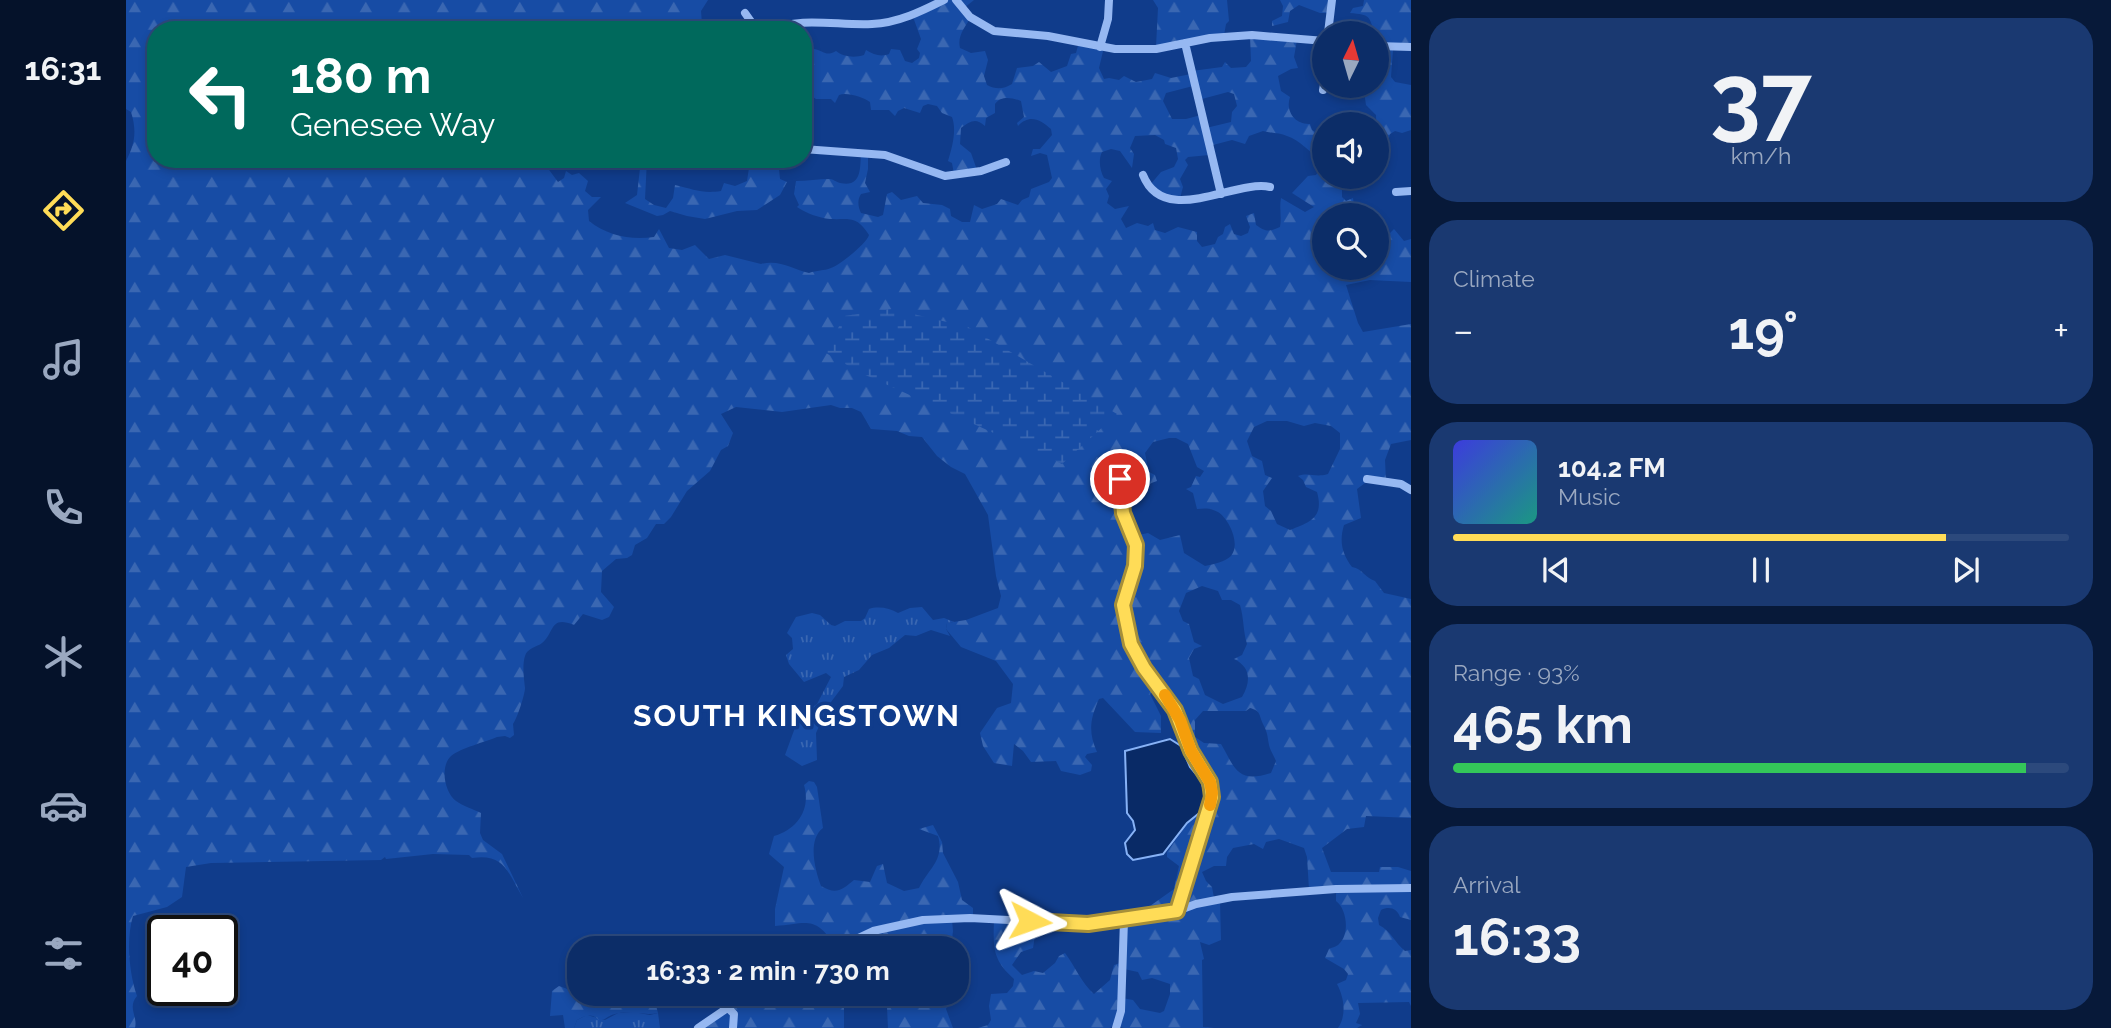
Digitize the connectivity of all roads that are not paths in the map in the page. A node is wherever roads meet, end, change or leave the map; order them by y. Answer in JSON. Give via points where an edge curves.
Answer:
{"nodes":[{"id":1,"x":944,"y":0,"type":"edge"},
{"id":2,"x":956,"y":0,"type":"edge"},
{"id":3,"x":1110,"y":0,"type":"edge"},
{"id":4,"x":1332,"y":0,"type":"edge"},
{"id":5,"x":745,"y":13,"type":"dead end"},
{"id":6,"x":751,"y":21,"type":"edge"},
{"id":7,"x":1329,"y":21,"type":"edge"},
{"id":8,"x":812,"y":23,"type":"edge"},
{"id":9,"x":1312,"y":40,"type":"edge"},
{"id":10,"x":1185,"y":43,"type":"junction"},
{"id":11,"x":1390,"y":46,"type":"edge"},
{"id":12,"x":1100,"y":47,"type":"junction"},
{"id":13,"x":1411,"y":47,"type":"edge"},
{"id":14,"x":812,"y":150,"type":"edge"},
{"id":15,"x":1006,"y":162,"type":"dead end"},
{"id":16,"x":1143,"y":175,"type":"dead end"},
{"id":17,"x":1270,"y":187,"type":"dead end"},
{"id":18,"x":1411,"y":191,"type":"edge"},
{"id":19,"x":1396,"y":192,"type":"dead end"},
{"id":20,"x":1221,"y":194,"type":"junction"},
{"id":21,"x":1120,"y":479,"type":"dead end"},
{"id":22,"x":1367,"y":479,"type":"dead end"},
{"id":23,"x":1411,"y":490,"type":"edge"},
{"id":24,"x":1411,"y":888,"type":"edge"},
{"id":25,"x":1177,"y":911,"type":"junction"},
{"id":26,"x":1124,"y":920,"type":"junction"},
{"id":27,"x":862,"y":936,"type":"edge"},
{"id":28,"x":727,"y":1007,"type":"joint"},
{"id":29,"x":698,"y":1028,"type":"edge"},
{"id":30,"x":733,"y":1028,"type":"edge"},
{"id":31,"x":1116,"y":1028,"type":"edge"}],
"edges":[{"from":1,"to":8,"type":"street","via":[[885,23]]},
{"from":2,"to":12,"type":"street","via":[[970,17],[994,30]]},
{"from":3,"to":12,"type":"street"},
{"from":4,"to":7,"type":"street"},
{"from":5,"to":6,"type":"street"},
{"from":9,"to":10,"type":"street","via":[[1252,35]]},
{"from":10,"to":12,"type":"street","via":[[1131,50]]},
{"from":10,"to":20,"type":"street"},
{"from":11,"to":13,"type":"street"},
{"from":14,"to":15,"type":"street","via":[[885,155],[945,176]]},
{"from":16,"to":20,"type":"street","via":[[1152,189],[1173,198],[1197,200]]},
{"from":17,"to":20,"type":"street","via":[[1258,185]]},
{"from":18,"to":19,"type":"street"},
{"from":21,"to":25,"type":"street","via":[[1123,513],[1136,545],[1123,605],[1131,644],[1175,710],[1212,789]]},
{"from":22,"to":23,"type":"street"},
{"from":24,"to":25,"type":"street","via":[[1336,888],[1232,897]]},
{"from":25,"to":26,"type":"street"},
{"from":26,"to":27,"type":"street","via":[[1079,924],[994,918],[923,920]]},
{"from":26,"to":31,"type":"street","via":[[1121,1011]]},
{"from":28,"to":29,"type":"street"},
{"from":28,"to":30,"type":"street","via":[[734,1014]]}]}
